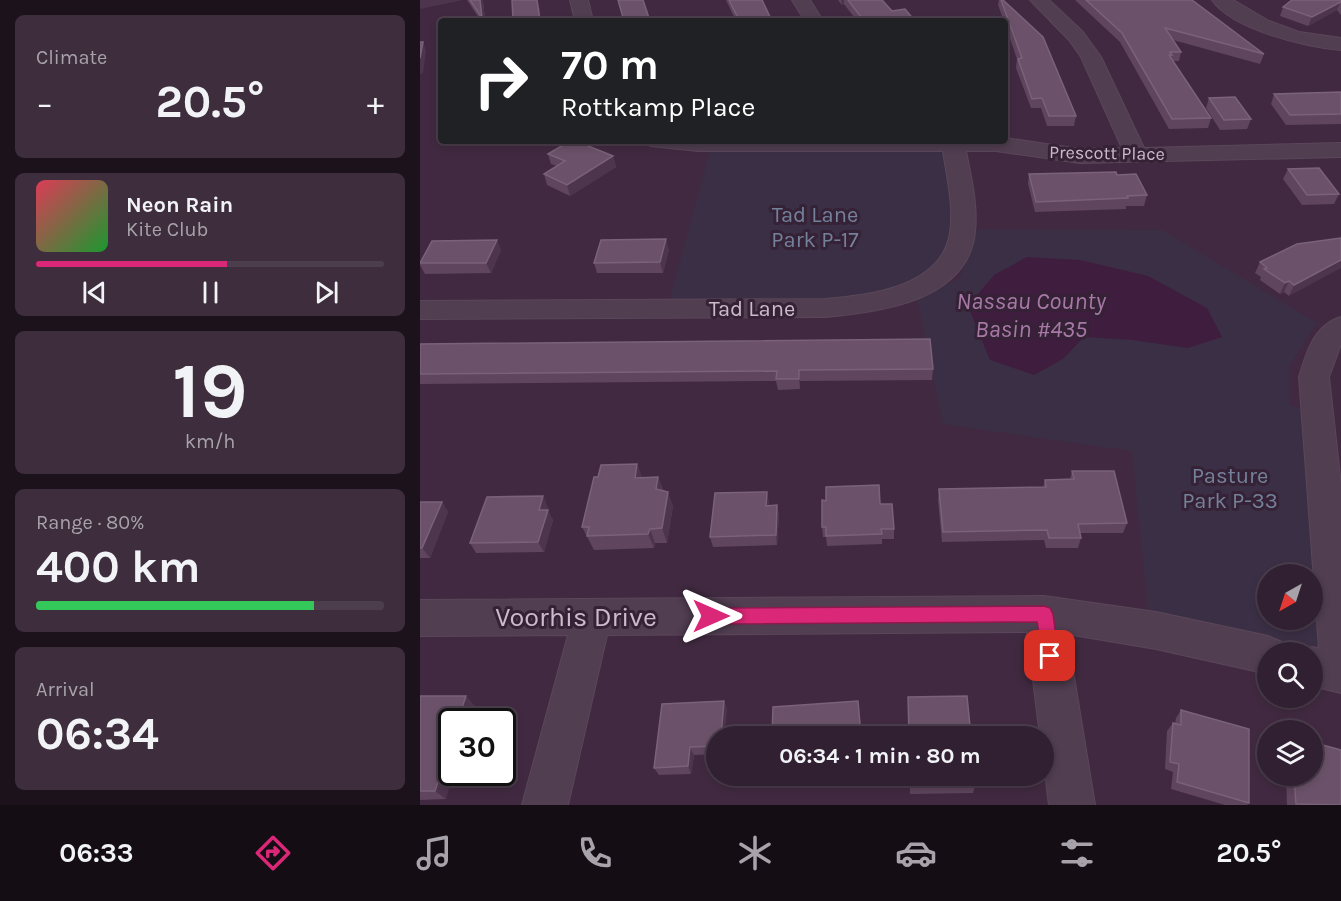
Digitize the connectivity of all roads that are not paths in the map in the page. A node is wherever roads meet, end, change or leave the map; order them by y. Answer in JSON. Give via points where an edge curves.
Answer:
{"nodes":[{"id":1,"x":579,"y":0,"type":"edge"},
{"id":2,"x":801,"y":0,"type":"edge"},
{"id":3,"x":1039,"y":0,"type":"edge"},
{"id":4,"x":1221,"y":0,"type":"edge"},
{"id":5,"x":583,"y":18,"type":"edge"},
{"id":6,"x":812,"y":18,"type":"edge"},
{"id":7,"x":1341,"y":44,"type":"edge"},
{"id":8,"x":953,"y":144,"type":"joint"},
{"id":9,"x":1341,"y":150,"type":"edge"},
{"id":10,"x":1136,"y":154,"type":"junction"},
{"id":11,"x":420,"y":310,"type":"edge"},
{"id":12,"x":1341,"y":327,"type":"edge"},
{"id":13,"x":1044,"y":614,"type":"junction"},
{"id":14,"x":592,"y":617,"type":"junction"},
{"id":15,"x":420,"y":618,"type":"edge"},
{"id":16,"x":1257,"y":652,"type":"edge"},
{"id":17,"x":1323,"y":669,"type":"edge"},
{"id":18,"x":1341,"y":673,"type":"edge"},
{"id":19,"x":545,"y":805,"type":"edge"},
{"id":20,"x":1072,"y":805,"type":"edge"}],
"edges":[{"from":1,"to":5,"type":"street"},
{"from":2,"to":6,"type":"street"},
{"from":3,"to":10,"type":"street","via":[[1076,36],[1091,57]]},
{"from":4,"to":7,"type":"street","via":[[1272,30]]},
{"from":8,"to":10,"type":"street","name":"Prescott Place","via":[[996,144],[1080,156]]},
{"from":8,"to":11,"type":"street","name":"Tad Lane","via":[[963,211],[960,246],[947,268],[929,282],[883,300],[825,308]]},
{"from":9,"to":10,"type":"street","name":"Prescott Place"},
{"from":12,"to":18,"type":"street","via":[[1320,352],[1314,377]]},
{"from":13,"to":14,"type":"street","name":"Voorhis Drive"},
{"from":13,"to":16,"type":"street","name":"Voorhis Drive","via":[[1184,634]]},
{"from":13,"to":20,"type":"street"},
{"from":14,"to":15,"type":"street","name":"Voorhis Drive"},
{"from":14,"to":19,"type":"street"},
{"from":17,"to":18,"type":"street"}]}
